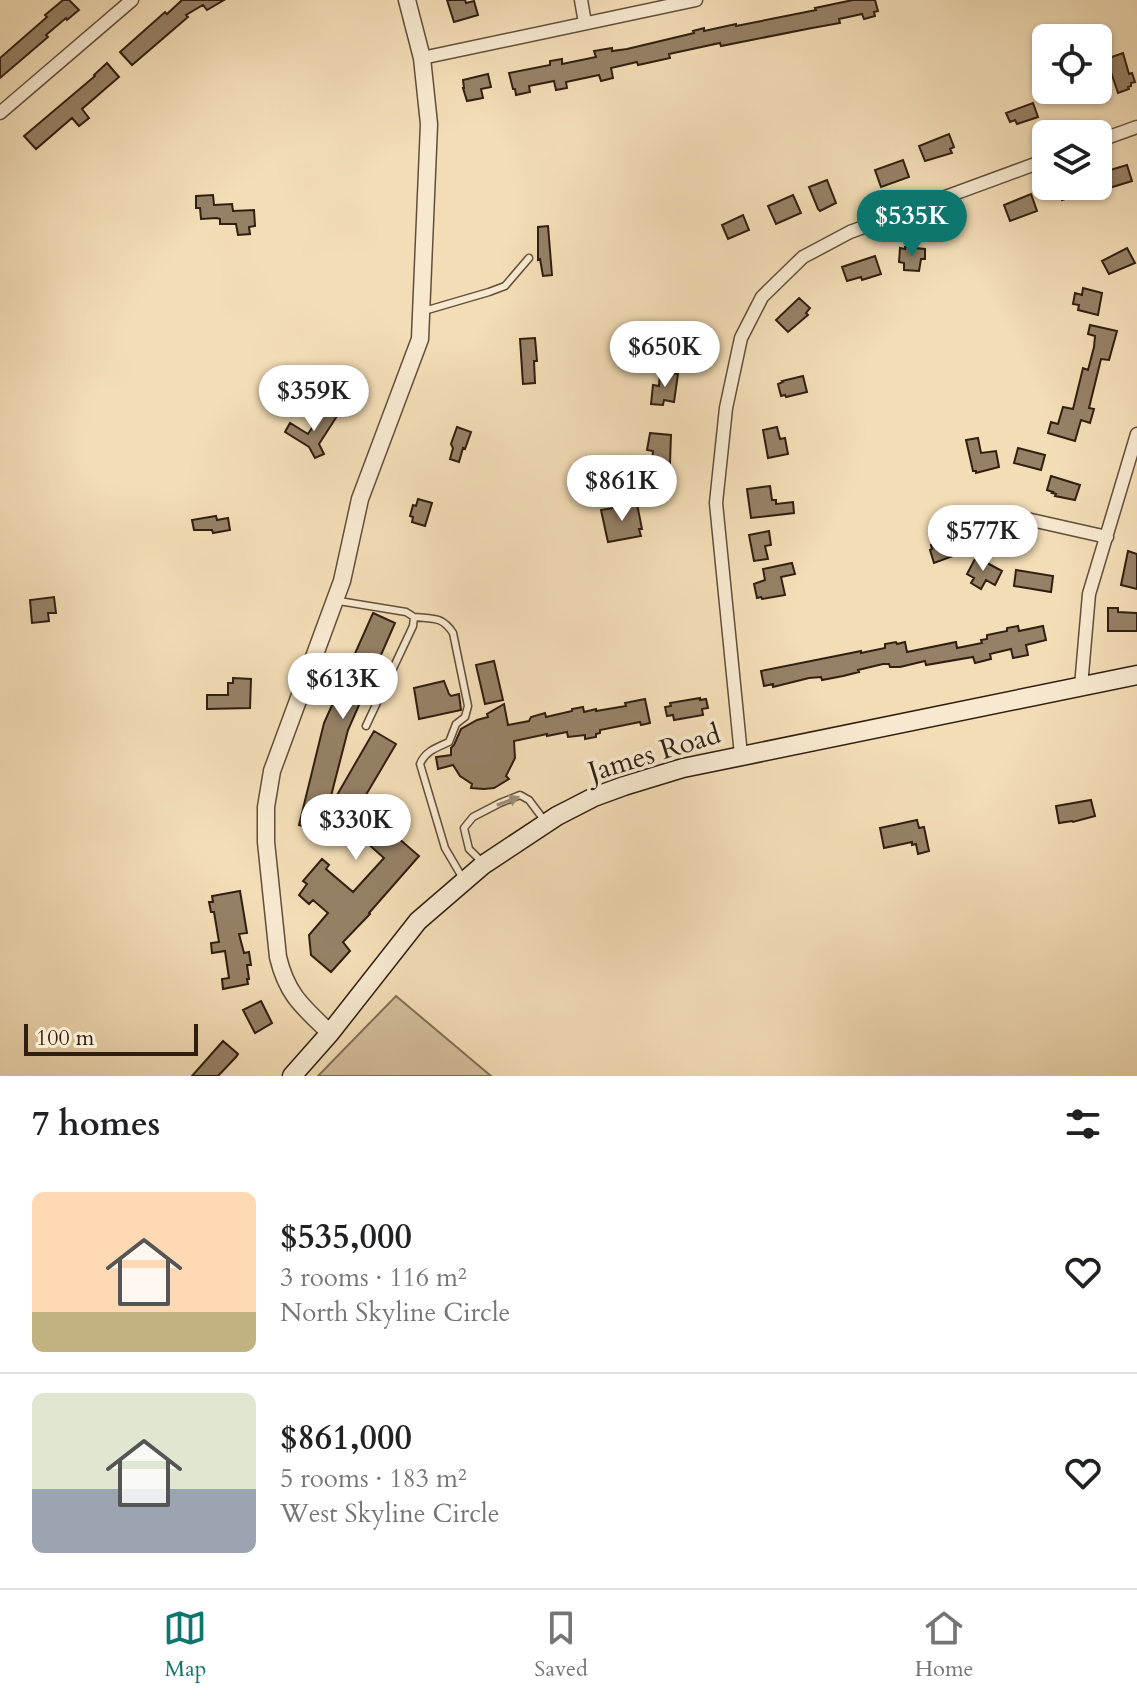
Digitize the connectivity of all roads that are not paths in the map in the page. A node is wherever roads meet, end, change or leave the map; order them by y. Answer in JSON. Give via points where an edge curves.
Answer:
{"nodes":[{"id":1,"x":132,"y":0,"type":"edge"},
{"id":2,"x":407,"y":0,"type":"edge"},
{"id":3,"x":581,"y":0,"type":"edge"},
{"id":4,"x":696,"y":0,"type":"edge"},
{"id":5,"x":585,"y":23,"type":"junction"},
{"id":6,"x":422,"y":58,"type":"junction"},
{"id":7,"x":0,"y":113,"type":"edge"},
{"id":8,"x":1137,"y":127,"type":"edge"},
{"id":9,"x":1112,"y":136,"type":"edge"},
{"id":10,"x":1032,"y":165,"type":"edge"},
{"id":11,"x":529,"y":258,"type":"dead end"},
{"id":12,"x":421,"y":312,"type":"junction"},
{"id":13,"x":1137,"y":434,"type":"edge"},
{"id":14,"x":1018,"y":517,"type":"dead end"},
{"id":15,"x":1107,"y":537,"type":"junction"},
{"id":16,"x":335,"y":600,"type":"junction"},
{"id":17,"x":414,"y":617,"type":"junction"},
{"id":18,"x":1137,"y":675,"type":"edge"},
{"id":19,"x":1081,"y":686,"type":"junction"},
{"id":20,"x":366,"y":726,"type":"dead end"},
{"id":21,"x":741,"y":755,"type":"junction"},
{"id":22,"x":546,"y":823,"type":"junction"},
{"id":23,"x":485,"y":864,"type":"junction"},
{"id":24,"x":465,"y":881,"type":"junction"},
{"id":25,"x":330,"y":1033,"type":"junction"},
{"id":26,"x":292,"y":1076,"type":"edge"}],
"edges":[{"from":1,"to":7,"type":"street"},
{"from":2,"to":6,"type":"street"},
{"from":3,"to":5,"type":"street"},
{"from":4,"to":5,"type":"street"},
{"from":5,"to":6,"type":"street"},
{"from":6,"to":12,"type":"street","via":[[429,124]]},
{"from":8,"to":9,"type":"street"},
{"from":10,"to":21,"type":"street","via":[[850,232],[803,257],[762,297],[741,338],[726,408],[716,503]]},
{"from":11,"to":12,"type":"lane","via":[[505,286]]},
{"from":12,"to":16,"type":"street","via":[[420,339],[360,499]]},
{"from":13,"to":15,"type":"street"},
{"from":14,"to":15,"type":"street"},
{"from":15,"to":19,"type":"street","via":[[1089,594]]},
{"from":16,"to":17,"type":"lane"},
{"from":16,"to":25,"type":"street","via":[[272,771],[266,807],[282,974],[297,1001]]},
{"from":17,"to":20,"type":"lane"},
{"from":17,"to":24,"type":"lane","via":[[439,619],[453,633],[468,706],[449,742],[420,764],[445,848]]},
{"from":18,"to":19,"type":"main road","name":"James Road"},
{"from":19,"to":21,"type":"main road","name":"James Road"},
{"from":21,"to":22,"type":"main road","name":"James Road","via":[[624,786]]},
{"from":22,"to":23,"type":"main road","name":"James Road"},
{"from":23,"to":22,"type":"lane","one_way":true,"via":[[469,849],[464,828],[473,817],[520,795]]},
{"from":23,"to":24,"type":"main road","name":"James Road"},
{"from":24,"to":25,"type":"main road","name":"James Road","via":[[418,921]]},
{"from":25,"to":26,"type":"main road","name":"James Road"}]}
